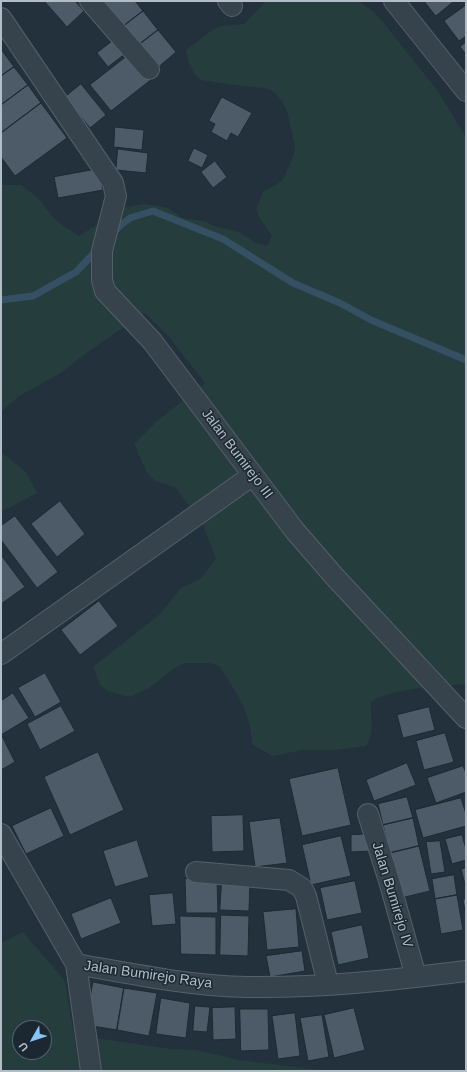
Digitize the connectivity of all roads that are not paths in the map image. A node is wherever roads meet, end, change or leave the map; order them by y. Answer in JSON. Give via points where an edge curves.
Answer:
{"nodes":[{"id":1,"x":90,"y":1,"type":"edge"},
{"id":2,"x":394,"y":1,"type":"edge"},
{"id":3,"x":3,"y":27,"type":"edge"},
{"id":4,"x":149,"y":69,"type":"dead end"},
{"id":5,"x":466,"y":91,"type":"edge"},
{"id":6,"x":253,"y":475,"type":"junction"},
{"id":7,"x":1,"y":654,"type":"edge"},
{"id":8,"x":466,"y":718,"type":"edge"},
{"id":9,"x":368,"y":814,"type":"dead end"},
{"id":10,"x":1,"y":834,"type":"edge"},
{"id":11,"x":196,"y":872,"type":"dead end"},
{"id":12,"x":76,"y":964,"type":"junction"},
{"id":13,"x":466,"y":971,"type":"edge"},
{"id":14,"x":416,"y":977,"type":"junction"},
{"id":15,"x":328,"y":984,"type":"junction"},
{"id":16,"x":91,"y":1071,"type":"edge"}],
"edges":[{"from":1,"to":4,"type":"street"},
{"from":2,"to":5,"type":"street"},
{"from":3,"to":6,"type":"street","name":"Jalan Bumirejo III","via":[[113,183],[116,196],[103,244],[102,280],[105,290],[152,341]]},
{"from":6,"to":7,"type":"street"},
{"from":6,"to":8,"type":"street","name":"Jalan Bumirejo III","via":[[295,531],[334,576]]},
{"from":9,"to":14,"type":"street","name":"Jalan Bumirejo IV"},
{"from":10,"to":12,"type":"street","name":"Jalan Bumirejo Raya"},
{"from":11,"to":15,"type":"street","via":[[289,880],[302,888]]},
{"from":12,"to":15,"type":"street","name":"Jalan Bumirejo Raya","via":[[174,981],[247,987]]},
{"from":12,"to":16,"type":"street"},
{"from":13,"to":14,"type":"street","name":"Jalan Bumirejo Raya"},
{"from":14,"to":15,"type":"street","name":"Jalan Bumirejo Raya"}]}
